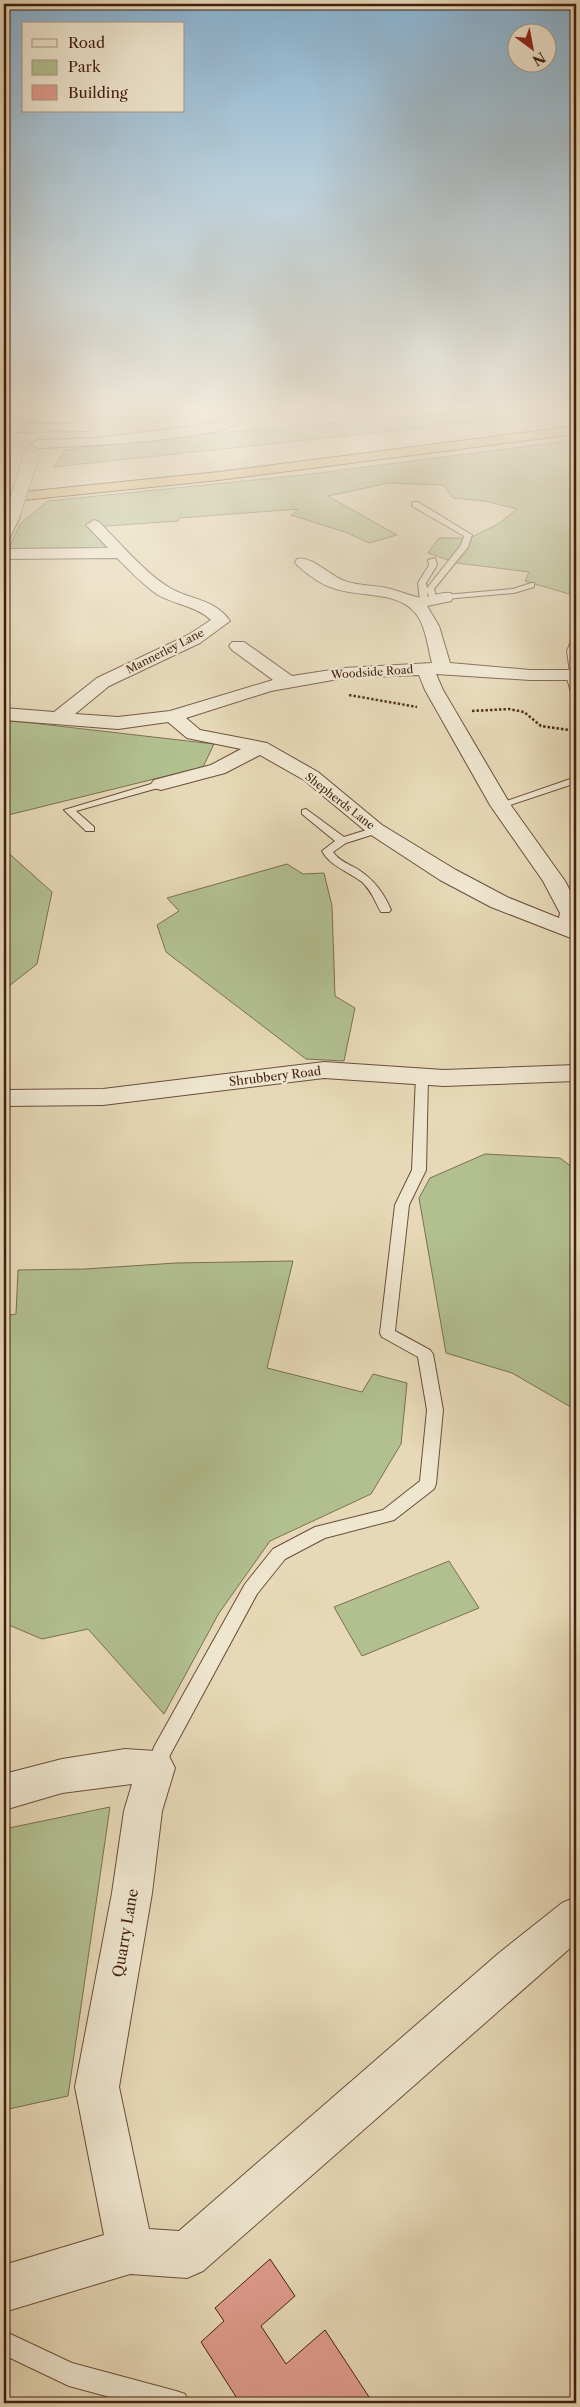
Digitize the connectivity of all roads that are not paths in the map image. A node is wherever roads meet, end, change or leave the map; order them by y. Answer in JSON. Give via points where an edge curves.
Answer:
{"nodes":[{"id":1,"x":11,"y":519,"type":"edge"},
{"id":2,"x":442,"y":519,"type":"edge"},
{"id":3,"x":94,"y":525,"type":"dead end"},
{"id":4,"x":4,"y":537,"type":"edge"},
{"id":5,"x":123,"y":553,"type":"junction"},
{"id":6,"x":4,"y":554,"type":"edge"},
{"id":7,"x":432,"y":560,"type":"dead end"},
{"id":8,"x":303,"y":562,"type":"dead end"},
{"id":9,"x":316,"y":573,"type":"junction"},
{"id":10,"x":299,"y":578,"type":"dead end"},
{"id":11,"x":531,"y":585,"type":"dead end"},
{"id":12,"x":429,"y":600,"type":"junction"},
{"id":13,"x":576,"y":639,"type":"edge"},
{"id":14,"x":238,"y":646,"type":"dead end"},
{"id":15,"x":434,"y":668,"type":"junction"},
{"id":16,"x":574,"y":679,"type":"edge"},
{"id":17,"x":287,"y":681,"type":"junction"},
{"id":18,"x":4,"y":714,"type":"edge"},
{"id":19,"x":172,"y":716,"type":"junction"},
{"id":20,"x":58,"y":718,"type":"junction"},
{"id":21,"x":260,"y":747,"type":"junction"},
{"id":22,"x":576,"y":780,"type":"edge"},
{"id":23,"x":161,"y":784,"type":"joint"},
{"id":24,"x":500,"y":805,"type":"junction"},
{"id":25,"x":306,"y":812,"type":"dead end"},
{"id":26,"x":90,"y":829,"type":"dead end"},
{"id":27,"x":377,"y":830,"type":"junction"},
{"id":28,"x":342,"y":841,"type":"junction"},
{"id":29,"x":385,"y":910,"type":"dead end"},
{"id":30,"x":573,"y":922,"type":"edge"},
{"id":31,"x":576,"y":1073,"type":"edge"},
{"id":32,"x":422,"y":1076,"type":"junction"},
{"id":33,"x":4,"y":1098,"type":"edge"},
{"id":34,"x":156,"y":1768,"type":"junction"},
{"id":35,"x":4,"y":1792,"type":"edge"},
{"id":36,"x":576,"y":1917,"type":"edge"},
{"id":37,"x":130,"y":2251,"type":"junction"},
{"id":38,"x":4,"y":2288,"type":"edge"},
{"id":39,"x":4,"y":2343,"type":"edge"},
{"id":40,"x":176,"y":2403,"type":"edge"}],
"edges":[{"from":1,"to":4,"type":"street","bridge":true},
{"from":2,"to":12,"type":"lane","via":[[468,535],[465,545],[430,589]]},
{"from":3,"to":5,"type":"street","name":"Mannerley Lane"},
{"from":5,"to":6,"type":"street"},
{"from":5,"to":20,"type":"street","name":"Mannerley Lane","via":[[144,576],[165,592],[208,608],[222,620],[194,639],[103,682]]},
{"from":7,"to":12,"type":"lane","via":[[433,566],[422,583]]},
{"from":8,"to":9,"type":"street"},
{"from":9,"to":10,"type":"street"},
{"from":9,"to":12,"type":"street","via":[[346,587]]},
{"from":11,"to":12,"type":"lane","via":[[507,592]]},
{"from":12,"to":15,"type":"street","via":[[424,613]]},
{"from":13,"to":16,"type":"lane","via":[[572,662]]},
{"from":14,"to":17,"type":"street"},
{"from":15,"to":16,"type":"street","name":"Woodside Road"},
{"from":15,"to":17,"type":"street","name":"Woodside Road","via":[[362,671]]},
{"from":15,"to":24,"type":"street","via":[[428,678]]},
{"from":17,"to":19,"type":"street","name":"Woodside Road"},
{"from":18,"to":20,"type":"street"},
{"from":19,"to":20,"type":"street","via":[[118,723]]},
{"from":19,"to":21,"type":"street","name":"Shepherds Lane","via":[[194,734]]},
{"from":21,"to":23,"type":"street","via":[[218,769]]},
{"from":21,"to":27,"type":"street","name":"Shepherds Lane","via":[[311,776]]},
{"from":22,"to":24,"type":"lane"},
{"from":23,"to":26,"type":"lane","via":[[69,810]]},
{"from":24,"to":30,"type":"street","via":[[554,881]]},
{"from":25,"to":28,"type":"lane"},
{"from":27,"to":28,"type":"lane"},
{"from":27,"to":30,"type":"street","name":"Shepherds Lane","via":[[482,893]]},
{"from":28,"to":29,"type":"lane","via":[[327,851],[330,857],[369,883],[381,896]]},
{"from":31,"to":32,"type":"street","name":"Shrubbery Road"},
{"from":32,"to":33,"type":"street","name":"Shrubbery Road","via":[[324,1070],[103,1097]]},
{"from":32,"to":34,"type":"lane","via":[[418,1170],[402,1205],[387,1333],[425,1354],[435,1410],[428,1484],[388,1515],[320,1532],[279,1554],[251,1589]]},
{"from":34,"to":35,"type":"street","via":[[125,1766],[62,1776]]},
{"from":34,"to":37,"type":"street","name":"Quarry Lane","via":[[143,1811],[132,1893],[97,2087]]},
{"from":36,"to":37,"type":"street","via":[[187,2254]]},
{"from":37,"to":38,"type":"street"},
{"from":39,"to":40,"type":"lane","via":[[69,2374]]}]}
